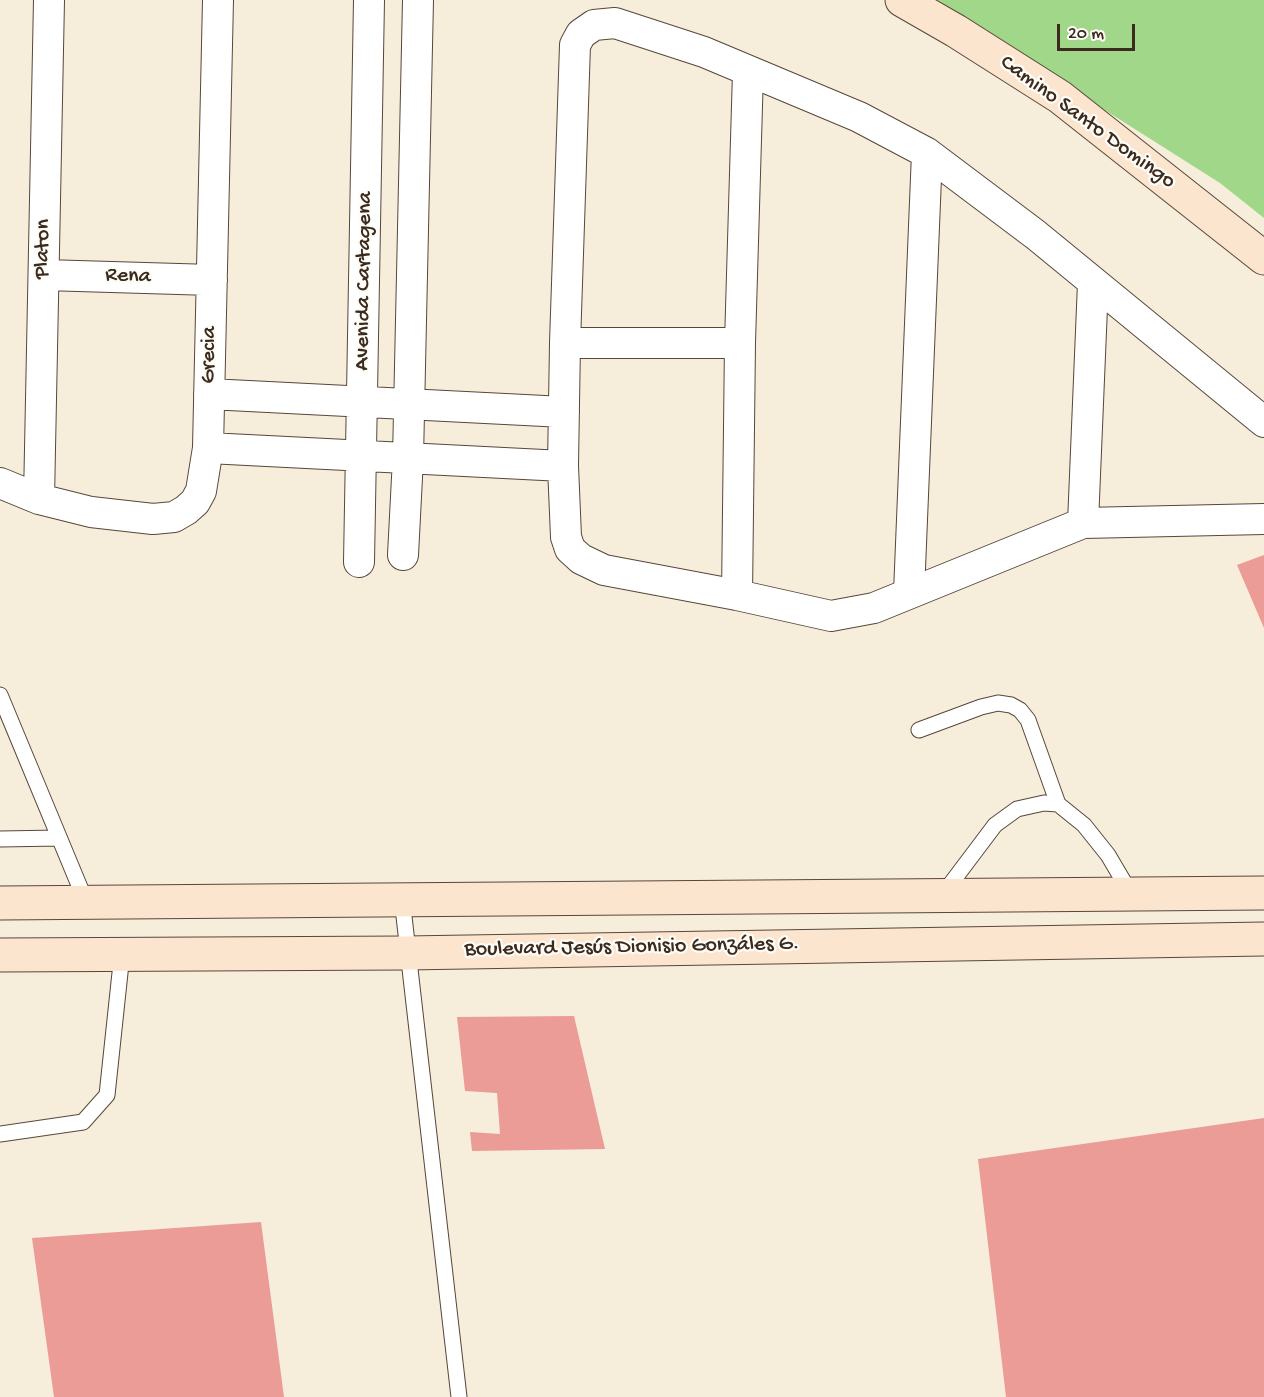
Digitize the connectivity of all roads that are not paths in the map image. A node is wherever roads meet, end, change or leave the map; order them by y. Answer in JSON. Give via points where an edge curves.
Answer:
{"nodes":[{"id":1,"x":50,"y":0,"type":"edge"},
{"id":2,"x":218,"y":0,"type":"edge"},
{"id":3,"x":369,"y":0,"type":"edge"},
{"id":4,"x":418,"y":0,"type":"edge"},
{"id":5,"x":903,"y":0,"type":"edge"},
{"id":6,"x":748,"y":72,"type":"junction"},
{"id":7,"x":927,"y":153,"type":"junction"},
{"id":8,"x":1264,"y":258,"type":"edge"},
{"id":9,"x":44,"y":274,"type":"junction"},
{"id":10,"x":212,"y":280,"type":"junction"},
{"id":11,"x":1093,"y":283,"type":"junction"},
{"id":12,"x":565,"y":343,"type":"junction"},
{"id":13,"x":740,"y":343,"type":"junction"},
{"id":14,"x":209,"y":394,"type":"junction"},
{"id":15,"x":363,"y":402,"type":"junction"},
{"id":16,"x":408,"y":404,"type":"junction"},
{"id":17,"x":564,"y":412,"type":"junction"},
{"id":18,"x":1264,"y":422,"type":"edge"},
{"id":19,"x":208,"y":448,"type":"junction"},
{"id":20,"x":361,"y":456,"type":"junction"},
{"id":21,"x":408,"y":458,"type":"junction"},
{"id":22,"x":563,"y":466,"type":"junction"},
{"id":23,"x":0,"y":483,"type":"edge"},
{"id":24,"x":39,"y":499,"type":"junction"},
{"id":25,"x":1264,"y":519,"type":"edge"},
{"id":26,"x":1083,"y":523,"type":"junction"},
{"id":27,"x":403,"y":555,"type":"dead end"},
{"id":28,"x":359,"y":562,"type":"dead end"},
{"id":29,"x":909,"y":593,"type":"junction"},
{"id":30,"x":737,"y":595,"type":"junction"},
{"id":31,"x":0,"y":695,"type":"edge"},
{"id":32,"x":919,"y":730,"type":"dead end"},
{"id":33,"x":1058,"y":804,"type":"junction"},
{"id":34,"x":58,"y":838,"type":"junction"},
{"id":35,"x":0,"y":839,"type":"edge"},
{"id":36,"x":1264,"y":893,"type":"edge"},
{"id":37,"x":1132,"y":895,"type":"junction"},
{"id":38,"x":941,"y":896,"type":"junction"},
{"id":39,"x":402,"y":899,"type":"junction"},
{"id":40,"x":86,"y":902,"type":"junction"},
{"id":41,"x":0,"y":903,"type":"edge"},
{"id":42,"x":1264,"y":939,"type":"edge"},
{"id":43,"x":406,"y":953,"type":"junction"},
{"id":44,"x":122,"y":954,"type":"junction"},
{"id":45,"x":0,"y":955,"type":"edge"},
{"id":46,"x":0,"y":1134,"type":"edge"},
{"id":47,"x":459,"y":1397,"type":"edge"}],
"edges":[{"from":1,"to":9,"type":"street","name":"Platon"},
{"from":2,"to":10,"type":"street","name":"Grecia"},
{"from":3,"to":15,"type":"street","name":"Avenida Cartagena"},
{"from":4,"to":16,"type":"street","name":"Avenida Cartagena"},
{"from":5,"to":8,"type":"main road","name":"Camino Santo Domingo","via":[[1060,97]]},
{"from":6,"to":7,"type":"street","via":[[859,117]]},
{"from":6,"to":12,"type":"street","via":[[704,52],[615,23],[594,25],[581,34],[573,58]]},
{"from":6,"to":13,"type":"street"},
{"from":7,"to":11,"type":"street"},
{"from":7,"to":29,"type":"street"},
{"from":9,"to":10,"type":"street","name":"Rena"},
{"from":9,"to":24,"type":"street","name":"Platon"},
{"from":10,"to":14,"type":"street","name":"Grecia"},
{"from":11,"to":18,"type":"street"},
{"from":11,"to":26,"type":"street"},
{"from":12,"to":13,"type":"street"},
{"from":12,"to":17,"type":"street"},
{"from":13,"to":30,"type":"street"},
{"from":14,"to":15,"type":"street"},
{"from":14,"to":19,"type":"street","name":"Grecia"},
{"from":15,"to":16,"type":"street"},
{"from":15,"to":20,"type":"street","name":"Avenida Cartagena"},
{"from":16,"to":17,"type":"street"},
{"from":16,"to":21,"type":"street","name":"Avenida Cartagena"},
{"from":17,"to":22,"type":"street"},
{"from":19,"to":20,"type":"street"},
{"from":19,"to":24,"type":"street","name":"Grecia","via":[[201,492],[195,502],[174,517],[153,519],[91,512]]},
{"from":20,"to":21,"type":"street"},
{"from":20,"to":28,"type":"street","name":"Avenida Cartagena"},
{"from":21,"to":22,"type":"street"},
{"from":21,"to":27,"type":"street","name":"Avenida Cartagena"},
{"from":22,"to":30,"type":"street","via":[[566,537],[570,549],[581,559],[604,570]]},
{"from":23,"to":24,"type":"street","name":"Grecia"},
{"from":25,"to":26,"type":"street"},
{"from":26,"to":29,"type":"street"},
{"from":29,"to":30,"type":"street","via":[[874,608],[831,616]]},
{"from":31,"to":34,"type":"lane"},
{"from":32,"to":33,"type":"lane","via":[[981,707],[1011,705],[1028,720]]},
{"from":33,"to":37,"type":"lane","via":[[1093,835]]},
{"from":33,"to":38,"type":"lane","via":[[1034,804],[1005,817]]},
{"from":34,"to":35,"type":"lane"},
{"from":34,"to":40,"type":"lane"},
{"from":36,"to":37,"type":"main road"},
{"from":37,"to":38,"type":"main road"},
{"from":38,"to":39,"type":"main road"},
{"from":39,"to":40,"type":"main road"},
{"from":39,"to":43,"type":"lane"},
{"from":40,"to":41,"type":"main road"},
{"from":42,"to":43,"type":"main road","name":"Boulevard Jesús Dionisio Gonzáles G."},
{"from":43,"to":44,"type":"main road","name":"Boulevard Jesús Dionisio Gonzáles G."},
{"from":43,"to":47,"type":"lane"},
{"from":44,"to":45,"type":"main road","name":"Boulevard Jesús Dionisio Gonzáles G."},
{"from":44,"to":46,"type":"lane","via":[[107,1095],[83,1122]]}]}
